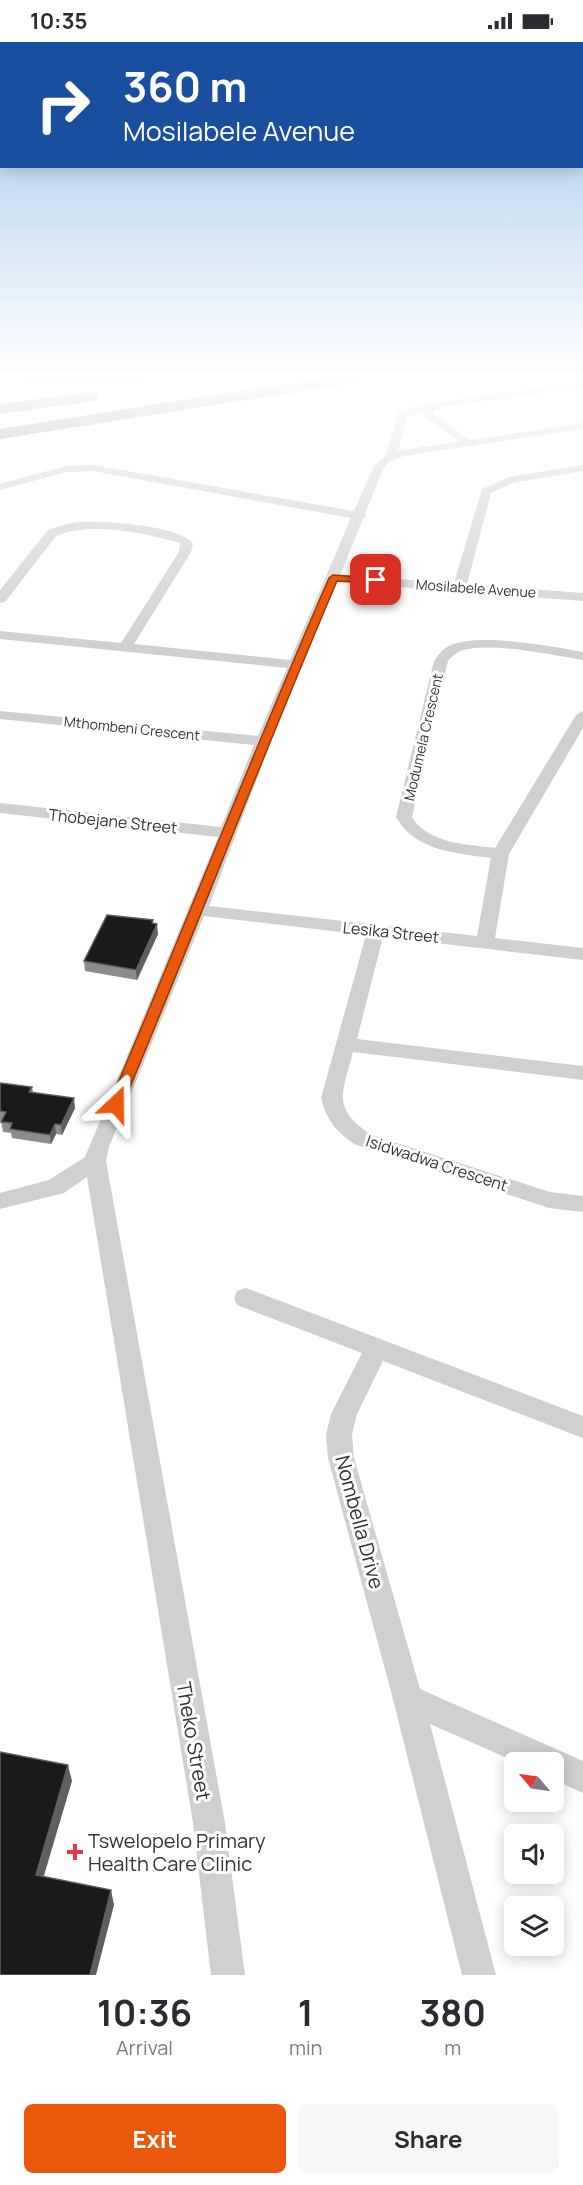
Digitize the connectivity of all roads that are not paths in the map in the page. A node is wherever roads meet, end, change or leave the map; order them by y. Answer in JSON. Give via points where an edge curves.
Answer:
{"nodes":[{"id":1,"x":87,"y":468,"type":"edge"},
{"id":2,"x":94,"y":468,"type":"edge"},
{"id":3,"x":378,"y":468,"type":"edge"},
{"id":4,"x":582,"y":468,"type":"edge"},
{"id":5,"x":0,"y":487,"type":"edge"},
{"id":6,"x":360,"y":516,"type":"junction"},
{"id":7,"x":333,"y":578,"type":"junction"},
{"id":8,"x":583,"y":579,"type":"edge"},
{"id":9,"x":460,"y":586,"type":"junction"},
{"id":10,"x":582,"y":596,"type":"edge"},
{"id":11,"x":0,"y":599,"type":"edge"},
{"id":12,"x":0,"y":635,"type":"edge"},
{"id":13,"x":126,"y":647,"type":"junction"},
{"id":14,"x":583,"y":656,"type":"edge"},
{"id":15,"x":296,"y":665,"type":"junction"},
{"id":16,"x":0,"y":715,"type":"edge"},
{"id":17,"x":583,"y":715,"type":"edge"},
{"id":18,"x":263,"y":741,"type":"junction"},
{"id":19,"x":0,"y":808,"type":"edge"},
{"id":20,"x":226,"y":833,"type":"junction"},
{"id":21,"x":500,"y":854,"type":"junction"},
{"id":22,"x":198,"y":910,"type":"junction"},
{"id":23,"x":376,"y":930,"type":"junction"},
{"id":24,"x":485,"y":941,"type":"junction"},
{"id":25,"x":583,"y":954,"type":"edge"},
{"id":26,"x":345,"y":1044,"type":"junction"},
{"id":27,"x":583,"y":1073,"type":"edge"},
{"id":28,"x":95,"y":1161,"type":"junction"},
{"id":29,"x":0,"y":1201,"type":"edge"},
{"id":30,"x":583,"y":1204,"type":"edge"},
{"id":31,"x":246,"y":1298,"type":"dead end"},
{"id":32,"x":376,"y":1349,"type":"junction"},
{"id":33,"x":583,"y":1427,"type":"edge"},
{"id":34,"x":408,"y":1699,"type":"junction"},
{"id":35,"x":527,"y":1752,"type":"edge"},
{"id":36,"x":564,"y":1768,"type":"edge"},
{"id":37,"x":583,"y":1777,"type":"edge"},
{"id":38,"x":228,"y":1975,"type":"edge"},
{"id":39,"x":479,"y":1975,"type":"edge"}],
"edges":[{"from":1,"to":5,"type":"street","via":[[66,469]]},
{"from":2,"to":6,"type":"street"},
{"from":3,"to":6,"type":"street"},
{"from":4,"to":9,"type":"street","via":[[509,480],[486,491]]},
{"from":6,"to":7,"type":"street"},
{"from":7,"to":9,"type":"street","name":"Mosilabele Avenue"},
{"from":7,"to":15,"type":"street"},
{"from":8,"to":10,"type":"street"},
{"from":9,"to":10,"type":"street","name":"Mosilabele Avenue"},
{"from":11,"to":13,"type":"street","via":[[52,533],[62,527],[90,525],[184,540],[185,552]]},
{"from":12,"to":13,"type":"street"},
{"from":13,"to":15,"type":"street"},
{"from":14,"to":21,"type":"street","name":"Modumela Crescent","via":[[475,644],[454,649],[441,661],[404,817],[421,838]]},
{"from":15,"to":18,"type":"street"},
{"from":16,"to":18,"type":"street","name":"Mthombeni Crescent"},
{"from":17,"to":21,"type":"street"},
{"from":18,"to":20,"type":"street"},
{"from":19,"to":20,"type":"street","name":"Thobejane Street"},
{"from":20,"to":22,"type":"street"},
{"from":21,"to":24,"type":"street"},
{"from":22,"to":23,"type":"street","name":"Lesika Street"},
{"from":22,"to":28,"type":"street"},
{"from":23,"to":24,"type":"street","name":"Lesika Street"},
{"from":23,"to":26,"type":"street","name":"Isidwadwa Crescent"},
{"from":24,"to":25,"type":"street","name":"Lesika Street"},
{"from":26,"to":27,"type":"street"},
{"from":26,"to":30,"type":"street","name":"Isidwadwa Crescent","via":[[331,1098],[338,1120],[348,1131],[364,1140],[549,1200]]},
{"from":28,"to":29,"type":"street","via":[[56,1187]]},
{"from":28,"to":38,"type":"street","name":"Theko Street","via":[[209,1823]]},
{"from":31,"to":32,"type":"street"},
{"from":32,"to":33,"type":"street"},
{"from":32,"to":34,"type":"street","name":"Nombella Drive","via":[[344,1414],[339,1435],[341,1458]]},
{"from":34,"to":35,"type":"street"},
{"from":34,"to":39,"type":"street","name":"Nombella Drive"},
{"from":36,"to":37,"type":"street"}]}
